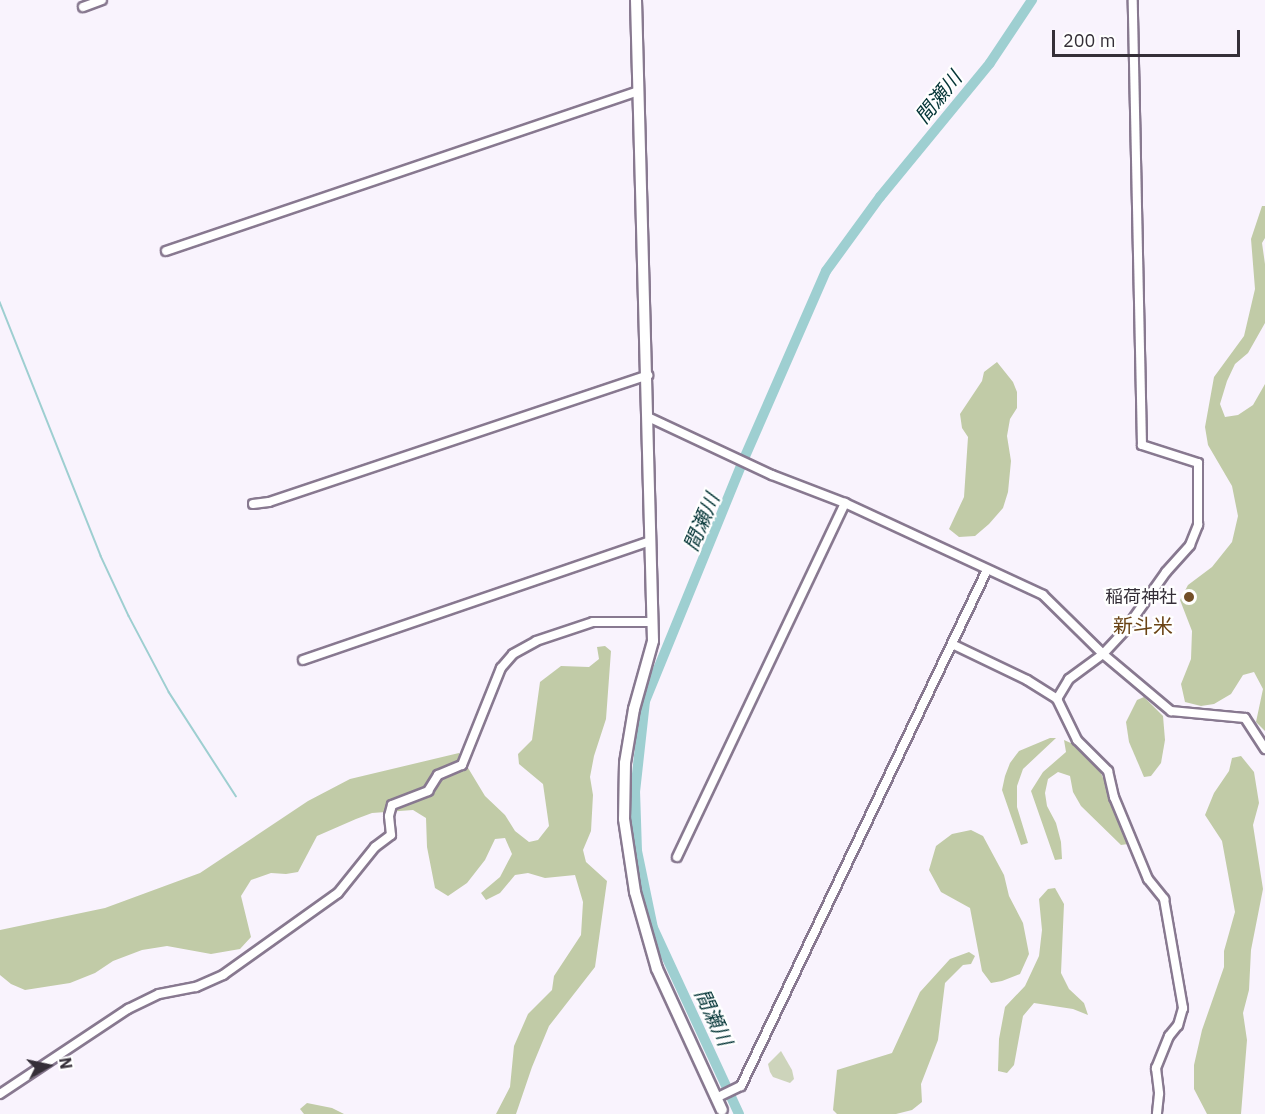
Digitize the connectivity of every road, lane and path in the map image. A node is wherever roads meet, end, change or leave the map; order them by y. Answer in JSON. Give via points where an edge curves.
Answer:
{"nodes":[{"id":1,"x":102,"y":0,"type":"edge"},
{"id":2,"x":636,"y":0,"type":"edge"},
{"id":3,"x":1133,"y":0,"type":"edge"},
{"id":4,"x":82,"y":7,"type":"dead end"},
{"id":5,"x":639,"y":91,"type":"junction"},
{"id":6,"x":166,"y":251,"type":"dead end"},
{"id":7,"x":648,"y":375,"type":"junction"},
{"id":8,"x":648,"y":417,"type":"junction"},
{"id":9,"x":845,"y":503,"type":"junction"},
{"id":10,"x":253,"y":504,"type":"dead end"},
{"id":11,"x":650,"y":541,"type":"junction"},
{"id":12,"x":987,"y":570,"type":"junction"},
{"id":13,"x":652,"y":622,"type":"junction"},
{"id":14,"x":952,"y":644,"type":"junction"},
{"id":15,"x":1103,"y":654,"type":"junction"},
{"id":16,"x":303,"y":660,"type":"dead end"},
{"id":17,"x":1058,"y":699,"type":"junction"},
{"id":18,"x":1265,"y":750,"type":"edge"},
{"id":19,"x":677,"y":857,"type":"dead end"},
{"id":20,"x":0,"y":1094,"type":"edge"},
{"id":21,"x":720,"y":1096,"type":"junction"},
{"id":22,"x":721,"y":1112,"type":"edge"},
{"id":23,"x":1157,"y":1114,"type":"edge"}],
"edges":[{"from":1,"to":4,"type":"street"},
{"from":2,"to":5,"type":"street"},
{"from":3,"to":15,"type":"street","via":[[1142,445],[1198,464],[1200,491],[1198,525],[1190,545]]},
{"from":5,"to":6,"type":"street"},
{"from":5,"to":7,"type":"street"},
{"from":7,"to":8,"type":"street"},
{"from":7,"to":10,"type":"street","via":[[269,502]]},
{"from":8,"to":9,"type":"street","via":[[764,471]]},
{"from":8,"to":11,"type":"street"},
{"from":9,"to":12,"type":"street"},
{"from":9,"to":19,"type":"street"},
{"from":11,"to":13,"type":"street"},
{"from":11,"to":16,"type":"street"},
{"from":12,"to":14,"type":"street"},
{"from":12,"to":15,"type":"street","via":[[1043,595]]},
{"from":13,"to":20,"type":"street","via":[[593,622],[529,644],[513,654],[501,669],[462,765],[438,776],[428,791],[393,805],[389,816],[391,835],[375,847],[338,893],[223,975],[196,987],[159,994],[128,1008]]},
{"from":13,"to":21,"type":"street","via":[[653,641],[634,709],[625,763],[626,830],[635,892],[657,969]]},
{"from":14,"to":17,"type":"street"},
{"from":14,"to":21,"type":"street","via":[[741,1086]]},
{"from":15,"to":17,"type":"street","via":[[1069,679]]},
{"from":15,"to":18,"type":"street","via":[[1171,711],[1245,718]]},
{"from":17,"to":23,"type":"street","via":[[1077,740],[1108,771],[1114,797],[1148,879],[1164,899],[1183,1008],[1156,1068]]},
{"from":21,"to":22,"type":"street"}]}
